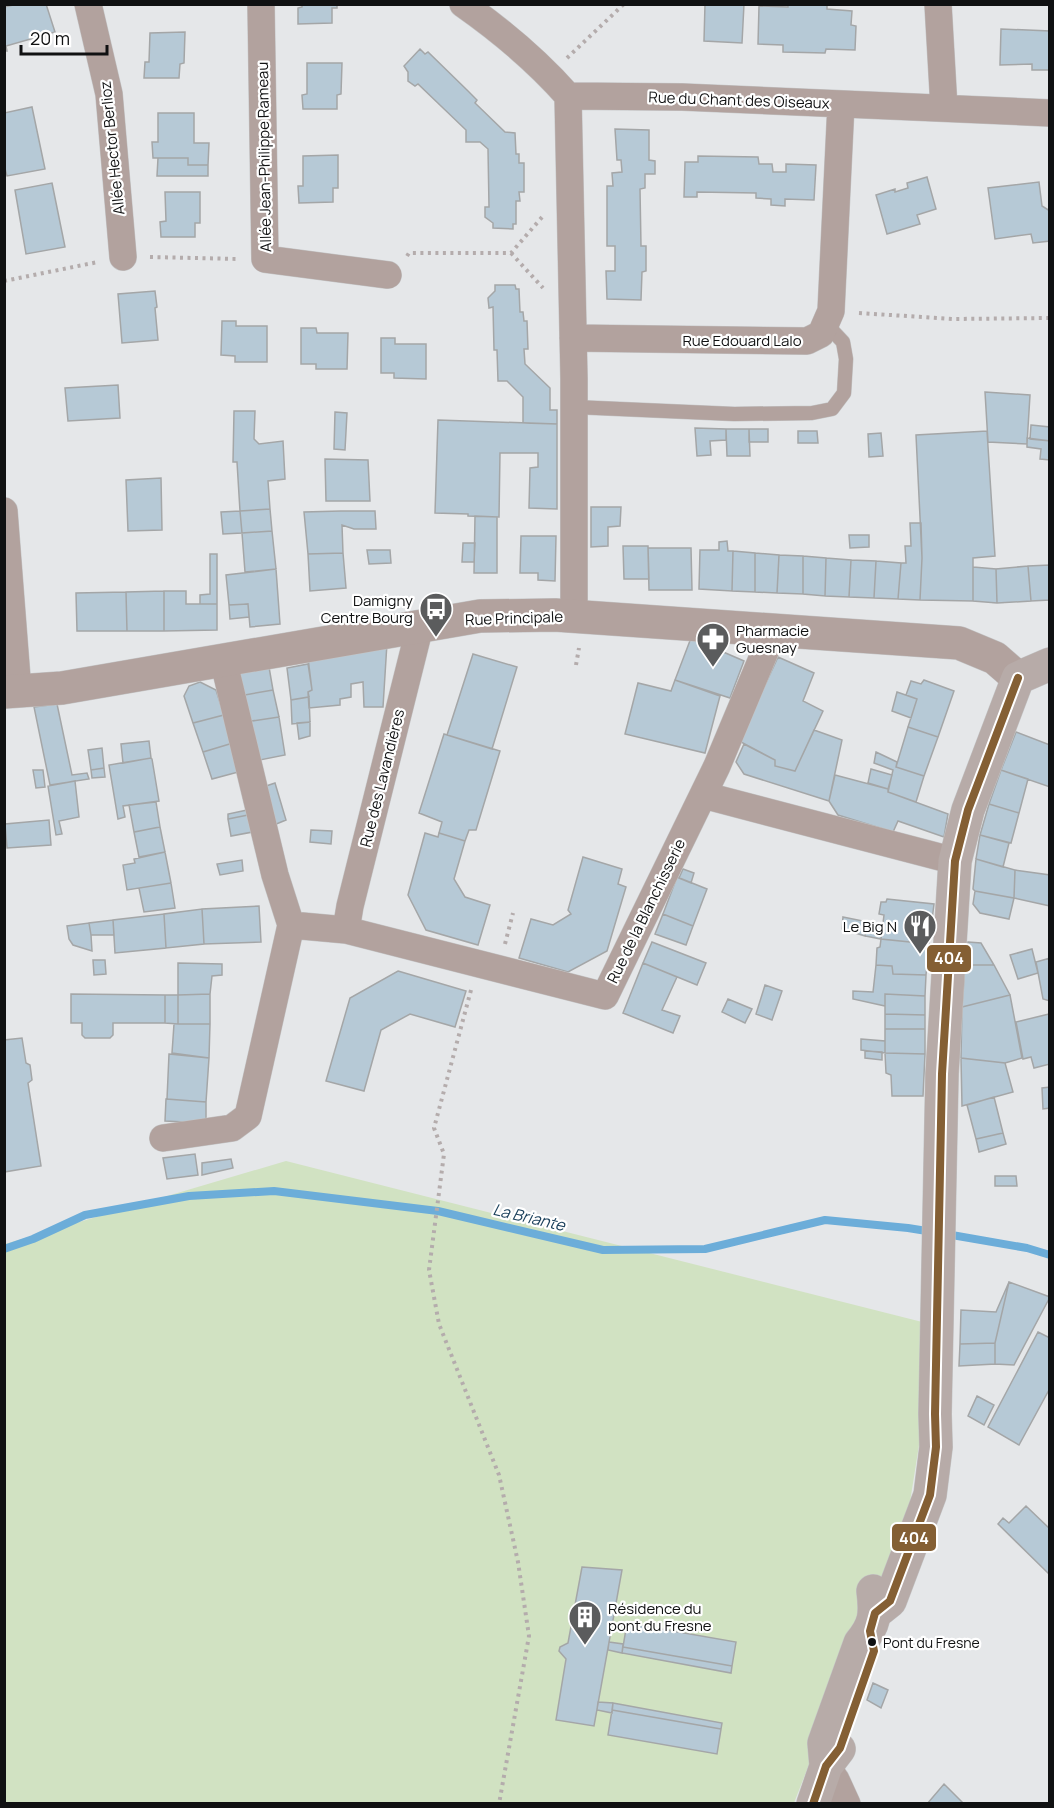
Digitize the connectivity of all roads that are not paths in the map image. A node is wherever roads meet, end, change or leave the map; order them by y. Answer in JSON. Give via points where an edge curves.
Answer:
{"nodes":[{"id":1,"x":88,"y":4,"type":"edge"},
{"id":2,"x":261,"y":4,"type":"edge"},
{"id":3,"x":463,"y":4,"type":"edge"},
{"id":4,"x":938,"y":4,"type":"edge"},
{"id":5,"x":568,"y":96,"type":"junction"},
{"id":6,"x":841,"y":104,"type":"junction"},
{"id":7,"x":944,"y":108,"type":"junction"},
{"id":8,"x":1050,"y":113,"type":"edge"},
{"id":9,"x":123,"y":257,"type":"dead end"},
{"id":10,"x":388,"y":275,"type":"road end"},
{"id":11,"x":828,"y":318,"type":"junction"},
{"id":12,"x":573,"y":338,"type":"junction"},
{"id":13,"x":574,"y":407,"type":"junction"},
{"id":14,"x":4,"y":511,"type":"edge"},
{"id":15,"x":574,"y":616,"type":"junction"},
{"id":16,"x":420,"y":626,"type":"junction"},
{"id":17,"x":774,"y":630,"type":"junction"},
{"id":18,"x":223,"y":659,"type":"junction"},
{"id":19,"x":1050,"y":664,"type":"edge"},
{"id":20,"x":1018,"y":678,"type":"junction"},
{"id":21,"x":11,"y":691,"type":"edge"},
{"id":22,"x":703,"y":795,"type":"junction"},
{"id":23,"x":955,"y":861,"type":"junction"},
{"id":24,"x":291,"y":925,"type":"junction"},
{"id":25,"x":346,"y":930,"type":"junction"},
{"id":26,"x":163,"y":1138,"type":"dead end"},
{"id":27,"x":826,"y":1766,"type":"junction"},
{"id":28,"x":813,"y":1803,"type":"edge"},
{"id":29,"x":848,"y":1803,"type":"edge"}],
"edges":[{"from":1,"to":9,"type":"street","name":"Allée Hector Berlioz","via":[[109,94]]},
{"from":2,"to":10,"type":"street","name":"Allée Jean-Philippe Rameau","via":[[265,259]]},
{"from":3,"to":5,"type":"street","via":[[549,75]]},
{"from":4,"to":7,"type":"street"},
{"from":5,"to":6,"type":"street","name":"Rue du Chant des Oiseaux"},
{"from":5,"to":12,"type":"street"},
{"from":6,"to":7,"type":"street","name":"Rue du Chant des Oiseaux"},
{"from":6,"to":11,"type":"street"},
{"from":7,"to":8,"type":"street","name":"Rue du Chant des Oiseaux"},
{"from":11,"to":12,"type":"street","name":"Rue Edouard Lalo","via":[[821,334],[807,341]]},
{"from":11,"to":13,"type":"lane","via":[[843,342],[846,359],[844,393],[832,409],[734,414]]},
{"from":12,"to":13,"type":"street"},
{"from":13,"to":15,"type":"street"},
{"from":14,"to":21,"type":"street"},
{"from":15,"to":16,"type":"street","name":"Rue Principale","via":[[480,616]]},
{"from":15,"to":17,"type":"street","name":"Rue Principale"},
{"from":16,"to":18,"type":"street","name":"Rue Principale"},
{"from":16,"to":25,"type":"street","name":"Rue des Lavandières"},
{"from":17,"to":20,"type":"street","name":"Rue Principale","via":[[959,643],[995,658]]},
{"from":17,"to":22,"type":"street","name":"Rue de la Blanchisserie"},
{"from":18,"to":21,"type":"street","name":"Rue Principale","via":[[62,688]]},
{"from":18,"to":24,"type":"street","via":[[274,875]]},
{"from":19,"to":20,"type":"main road"},
{"from":20,"to":23,"type":"main road","via":[[968,810]]},
{"from":22,"to":23,"type":"street"},
{"from":22,"to":25,"type":"street","name":"Rue de la Blanchisserie","via":[[605,996]]},
{"from":23,"to":27,"type":"main road","via":[[942,1074],[936,1447],[930,1495],[890,1601],[873,1622],[874,1651],[840,1748]]},
{"from":24,"to":25,"type":"street","name":"Rue de la Blanchisserie"},
{"from":24,"to":26,"type":"street","via":[[248,1116],[232,1128]]},
{"from":27,"to":28,"type":"main road"},
{"from":27,"to":29,"type":"street"}]}
